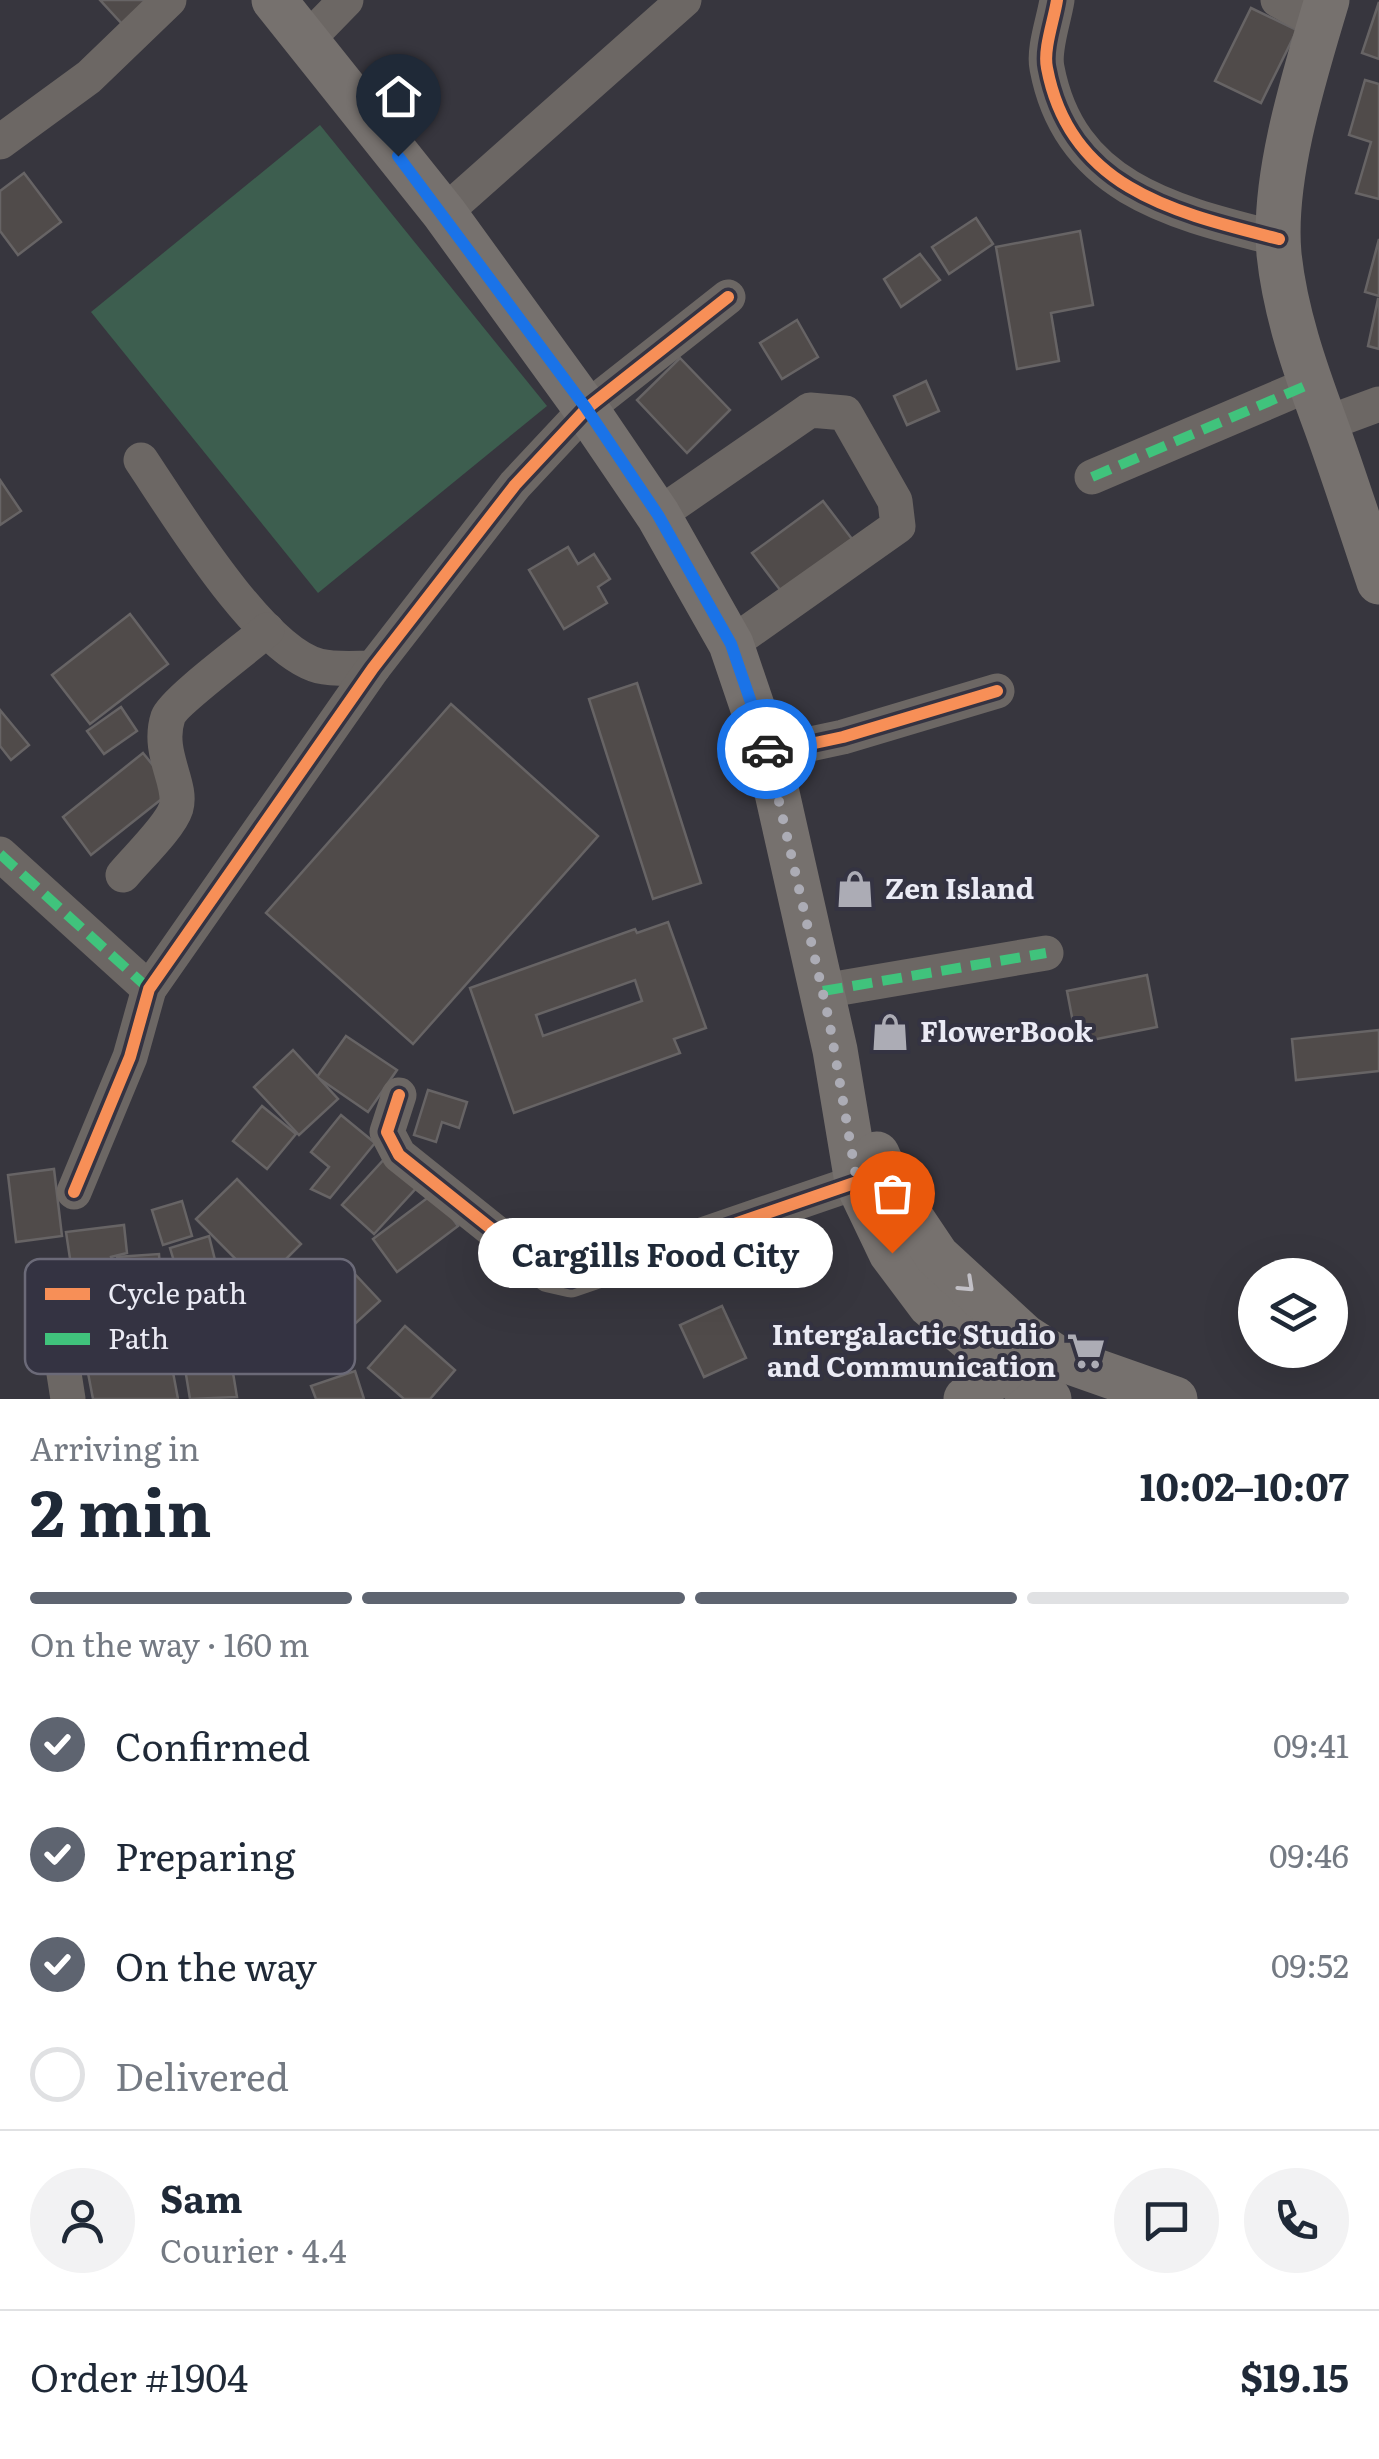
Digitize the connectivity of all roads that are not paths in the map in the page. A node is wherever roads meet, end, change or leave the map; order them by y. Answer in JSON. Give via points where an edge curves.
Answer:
{"nodes":[{"id":1,"x":169,"y":0,"type":"edge"},
{"id":2,"x":274,"y":0,"type":"edge"},
{"id":3,"x":346,"y":0,"type":"edge"},
{"id":4,"x":684,"y":0,"type":"edge"},
{"id":5,"x":1057,"y":0,"type":"edge"},
{"id":6,"x":1278,"y":0,"type":"edge"},
{"id":7,"x":1324,"y":11,"type":"edge"},
{"id":8,"x":307,"y":40,"type":"junction"},
{"id":9,"x":0,"y":142,"type":"edge"},
{"id":10,"x":444,"y":214,"type":"junction"},
{"id":11,"x":1279,"y":240,"type":"junction"},
{"id":12,"x":728,"y":297,"type":"dead end"},
{"id":13,"x":1317,"y":404,"type":"junction"},
{"id":14,"x":1379,"y":404,"type":"edge"},
{"id":15,"x":586,"y":408,"type":"junction"},
{"id":16,"x":140,"y":460,"type":"dead end"},
{"id":17,"x":1092,"y":478,"type":"dead end"},
{"id":18,"x":658,"y":515,"type":"junction"},
{"id":19,"x":1379,"y":582,"type":"edge"},
{"id":20,"x":267,"y":630,"type":"junction"},
{"id":21,"x":731,"y":644,"type":"junction"},
{"id":22,"x":373,"y":668,"type":"junction"},
{"id":23,"x":998,"y":691,"type":"dead end"},
{"id":24,"x":768,"y":752,"type":"junction"},
{"id":25,"x":0,"y":854,"type":"edge"},
{"id":26,"x":124,"y":875,"type":"dead end"},
{"id":27,"x":1046,"y":953,"type":"dead end"},
{"id":28,"x":150,"y":989,"type":"junction"},
{"id":29,"x":823,"y":991,"type":"junction"},
{"id":30,"x":835,"y":1050,"type":"junction"},
{"id":31,"x":399,"y":1095,"type":"dead end"},
{"id":32,"x":857,"y":1182,"type":"junction"},
{"id":33,"x":74,"y":1192,"type":"dead end"},
{"id":34,"x":64,"y":1374,"type":"edge"},
{"id":35,"x":1032,"y":1376,"type":"edge"},
{"id":36,"x":68,"y":1399,"type":"edge"},
{"id":37,"x":966,"y":1399,"type":"edge"},
{"id":38,"x":1175,"y":1399,"type":"edge"}],
"edges":[{"from":1,"to":9,"type":"street","via":[[90,77]]},
{"from":2,"to":8,"type":"main road"},
{"from":3,"to":8,"type":"street"},
{"from":4,"to":10,"type":"street"},
{"from":5,"to":11,"type":"street","via":[[1046,65],[1065,122],[1097,166],[1147,200]]},
{"from":6,"to":7,"type":"street"},
{"from":7,"to":11,"type":"main road","via":[[1282,185]]},
{"from":8,"to":10,"type":"main road"},
{"from":10,"to":15,"type":"main road"},
{"from":11,"to":13,"type":"main road"},
{"from":12,"to":15,"type":"street"},
{"from":13,"to":14,"type":"street"},
{"from":13,"to":17,"type":"street"},
{"from":13,"to":19,"type":"main road"},
{"from":15,"to":18,"type":"main road"},
{"from":15,"to":22,"type":"street","via":[[516,484]]},
{"from":16,"to":20,"type":"street"},
{"from":18,"to":21,"type":"main road"},
{"from":18,"to":21,"type":"street","via":[[810,410],[845,413],[895,500],[898,526]]},
{"from":20,"to":22,"type":"street","via":[[293,655],[320,667]]},
{"from":20,"to":26,"type":"street","via":[[169,713],[166,761],[178,797],[175,813]]},
{"from":21,"to":24,"type":"main road"},
{"from":22,"to":28,"type":"street"},
{"from":23,"to":24,"type":"street"},
{"from":24,"to":29,"type":"main road"},
{"from":25,"to":28,"type":"street"},
{"from":27,"to":29,"type":"street"},
{"from":28,"to":33,"type":"street","via":[[130,1057]]},
{"from":29,"to":30,"type":"main road"},
{"from":30,"to":32,"type":"main road"},
{"from":30,"to":35,"type":"main road","one_way":true,"via":[[894,1192]]},
{"from":31,"to":32,"type":"street","via":[[386,1132],[399,1155],[550,1275],[571,1280]]},
{"from":32,"to":35,"type":"main road","via":[[892,1253],[930,1305]]},
{"from":34,"to":36,"type":"street"},
{"from":35,"to":37,"type":"main road"},
{"from":35,"to":38,"type":"main road"}]}
